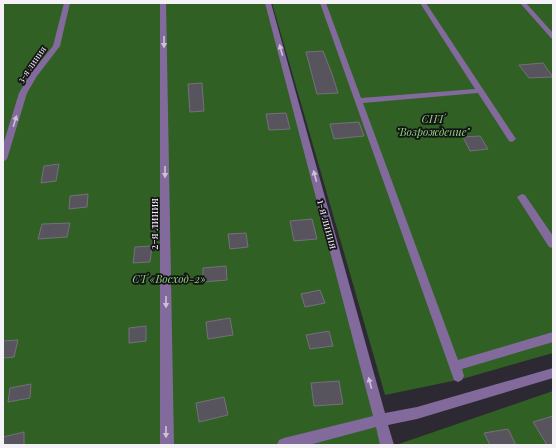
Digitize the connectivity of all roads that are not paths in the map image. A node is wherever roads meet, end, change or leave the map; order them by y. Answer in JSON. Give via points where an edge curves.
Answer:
{"nodes":[{"id":1,"x":67,"y":3,"type":"edge"},
{"id":2,"x":163,"y":3,"type":"edge"},
{"id":3,"x":268,"y":3,"type":"edge"},
{"id":4,"x":323,"y":3,"type":"edge"},
{"id":5,"x":423,"y":3,"type":"edge"},
{"id":6,"x":523,"y":3,"type":"edge"},
{"id":7,"x":553,"y":37,"type":"edge"},
{"id":8,"x":480,"y":91,"type":"junction"},
{"id":9,"x":358,"y":101,"type":"junction"},
{"id":10,"x":512,"y":139,"type":"dead end"},
{"id":11,"x":3,"y":159,"type":"edge"},
{"id":12,"x":522,"y":197,"type":"dead end"},
{"id":13,"x":553,"y":244,"type":"edge"},
{"id":14,"x":553,"y":337,"type":"edge"},
{"id":15,"x":553,"y":372,"type":"edge"},
{"id":16,"x":380,"y":420,"type":"junction"},
{"id":17,"x":167,"y":445,"type":"edge"},
{"id":18,"x":284,"y":445,"type":"edge"},
{"id":19,"x":387,"y":445,"type":"edge"}],
"edges":[{"from":11,"to":1,"type":"street","name":"3-я линия","one_way":true,"via":[[23,93],[56,46]]},
{"from":2,"to":17,"type":"street","name":"2-я линия","one_way":true},
{"from":16,"to":3,"type":"street","name":"1-я линия","one_way":true},
{"from":4,"to":9,"type":"street"},
{"from":5,"to":8,"type":"street"},
{"from":6,"to":7,"type":"street"},
{"from":8,"to":9,"type":"street"},
{"from":8,"to":10,"type":"street"},
{"from":9,"to":14,"type":"street","via":[[457,371]]},
{"from":12,"to":13,"type":"street"},
{"from":15,"to":16,"type":"street","via":[[417,413]]},
{"from":16,"to":18,"type":"street"},
{"from":16,"to":19,"type":"street","name":"1-я линия"}]}
